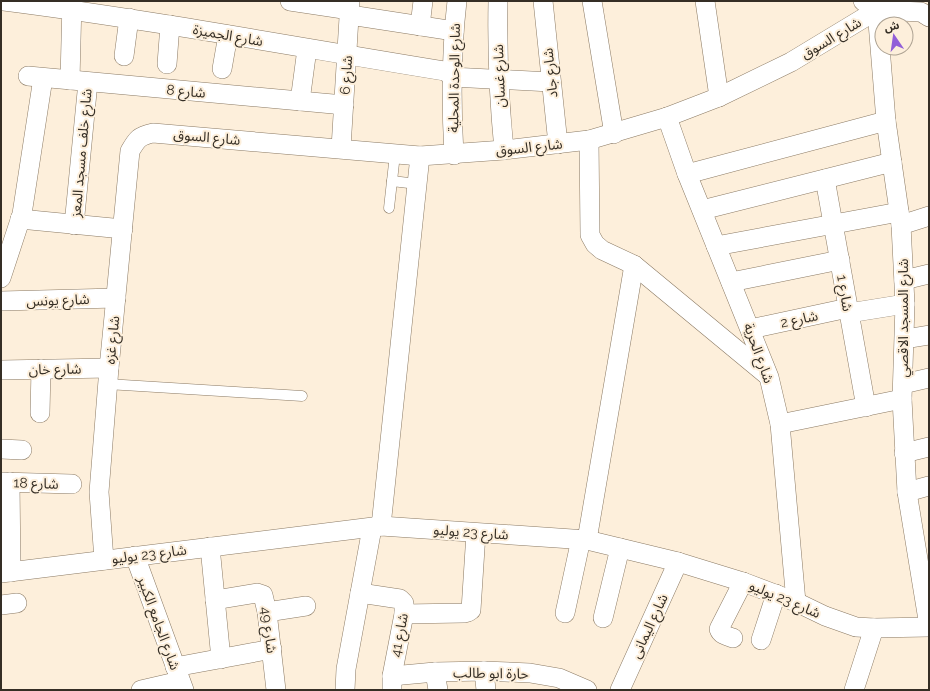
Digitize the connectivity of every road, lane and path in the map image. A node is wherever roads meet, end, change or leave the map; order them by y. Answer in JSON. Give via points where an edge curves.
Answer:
{"nodes":[{"id":1,"x":4,"y":1,"type":"edge"},
{"id":2,"x":290,"y":1,"type":"edge"},
{"id":3,"x":423,"y":1,"type":"edge"},
{"id":4,"x":457,"y":1,"type":"edge"},
{"id":5,"x":498,"y":1,"type":"edge"},
{"id":6,"x":543,"y":1,"type":"edge"},
{"id":7,"x":592,"y":1,"type":"edge"},
{"id":8,"x":705,"y":1,"type":"edge"},
{"id":9,"x":72,"y":5,"type":"edge"},
{"id":10,"x":870,"y":5,"type":"edge"},
{"id":11,"x":350,"y":9,"type":"edge"},
{"id":12,"x":926,"y":11,"type":"edge"},
{"id":13,"x":129,"y":18,"type":"junction"},
{"id":14,"x":170,"y":24,"type":"junction"},
{"id":15,"x":420,"y":26,"type":"junction"},
{"id":16,"x":454,"y":31,"type":"junction"},
{"id":17,"x":228,"y":35,"type":"junction"},
{"id":18,"x":307,"y":49,"type":"junction"},
{"id":19,"x":347,"y":55,"type":"junction"},
{"id":20,"x":124,"y":56,"type":"dead end"},
{"id":21,"x":167,"y":64,"type":"dead end"},
{"id":22,"x":222,"y":69,"type":"dead end"},
{"id":23,"x":451,"y":74,"type":"junction"},
{"id":24,"x":499,"y":80,"type":"junction"},
{"id":25,"x":79,"y":81,"type":"junction"},
{"id":26,"x":551,"y":82,"type":"junction"},
{"id":27,"x":719,"y":97,"type":"junction"},
{"id":28,"x":300,"y":101,"type":"junction"},
{"id":29,"x":344,"y":105,"type":"junction"},
{"id":30,"x":667,"y":117,"type":"junction"},
{"id":31,"x":886,"y":121,"type":"junction"},
{"id":32,"x":153,"y":133,"type":"joint"},
{"id":33,"x":614,"y":134,"type":"junction"},
{"id":34,"x":589,"y":140,"type":"junction"},
{"id":35,"x":558,"y":144,"type":"junction"},
{"id":36,"x":341,"y":148,"type":"junction"},
{"id":37,"x":504,"y":150,"type":"junction"},
{"id":38,"x":454,"y":154,"type":"junction"},
{"id":39,"x":420,"y":156,"type":"junction"},
{"id":40,"x":892,"y":162,"type":"junction"},
{"id":41,"x":394,"y":163,"type":"dead end"},
{"id":42,"x":687,"y":174,"type":"junction"},
{"id":43,"x":825,"y":179,"type":"junction"},
{"id":44,"x":392,"y":181,"type":"junction"},
{"id":45,"x":417,"y":184,"type":"junction"},
{"id":46,"x":389,"y":208,"type":"dead end"},
{"id":47,"x":702,"y":210,"type":"junction"},
{"id":48,"x":929,"y":216,"type":"edge"},
{"id":49,"x":900,"y":218,"type":"junction"},
{"id":50,"x":20,"y":219,"type":"junction"},
{"id":51,"x":833,"y":224,"type":"junction"},
{"id":52,"x":74,"y":225,"type":"junction"},
{"id":53,"x":123,"y":229,"type":"junction"},
{"id":54,"x":716,"y":246,"type":"junction"},
{"id":55,"x":840,"y":260,"type":"junction"},
{"id":56,"x":634,"y":265,"type":"junction"},
{"id":57,"x":2,"y":269,"type":"edge"},
{"id":58,"x":929,"y":274,"type":"edge"},
{"id":59,"x":904,"y":280,"type":"junction"},
{"id":60,"x":731,"y":282,"type":"junction"},
{"id":61,"x":116,"y":298,"type":"junction"},
{"id":62,"x":1,"y":301,"type":"edge"},
{"id":63,"x":905,"y":304,"type":"junction"},
{"id":64,"x":849,"y":311,"type":"junction"},
{"id":65,"x":750,"y":329,"type":"junction"},
{"id":66,"x":929,"y":335,"type":"edge"},
{"id":67,"x":905,"y":339,"type":"junction"},
{"id":68,"x":41,"y":369,"type":"junction"},
{"id":69,"x":1,"y":370,"type":"edge"},
{"id":70,"x":108,"y":376,"type":"junction"},
{"id":71,"x":769,"y":377,"type":"junction"},
{"id":72,"x":929,"y":378,"type":"edge"},
{"id":73,"x":903,"y":391,"type":"junction"},
{"id":74,"x":302,"y":396,"type":"dead end"},
{"id":75,"x":866,"y":407,"type":"junction"},
{"id":76,"x":40,"y":413,"type":"dead end"},
{"id":77,"x":780,"y":424,"type":"junction"},
{"id":78,"x":929,"y":447,"type":"edge"},
{"id":79,"x":1,"y":449,"type":"edge"},
{"id":80,"x":22,"y":450,"type":"dead end"},
{"id":81,"x":904,"y":453,"type":"junction"},
{"id":82,"x":6,"y":482,"type":"edge"},
{"id":83,"x":72,"y":484,"type":"dead end"},
{"id":84,"x":929,"y":486,"type":"edge"},
{"id":85,"x":907,"y":492,"type":"junction"},
{"id":86,"x":377,"y":527,"type":"junction"},
{"id":87,"x":476,"y":533,"type":"junction"},
{"id":88,"x":584,"y":540,"type":"junction"},
{"id":89,"x":210,"y":547,"type":"junction"},
{"id":90,"x":620,"y":548,"type":"junction"},
{"id":91,"x":135,"y":556,"type":"junction"},
{"id":92,"x":104,"y":560,"type":"junction"},
{"id":93,"x":678,"y":562,"type":"junction"},
{"id":94,"x":6,"y":572,"type":"edge"},
{"id":95,"x":743,"y":582,"type":"junction"},
{"id":96,"x":360,"y":592,"type":"junction"},
{"id":97,"x":776,"y":594,"type":"junction"},
{"id":98,"x":215,"y":600,"type":"junction"},
{"id":99,"x":796,"y":602,"type":"junction"},
{"id":100,"x":306,"y":606,"type":"dead end"},
{"id":101,"x":267,"y":612,"type":"junction"},
{"id":102,"x":565,"y":613,"type":"dead end"},
{"id":103,"x":404,"y":614,"type":"junction"},
{"id":104,"x":603,"y":618,"type":"dead end"},
{"id":105,"x":929,"y":626,"type":"edge"},
{"id":106,"x":874,"y":628,"type":"junction"},
{"id":107,"x":733,"y":638,"type":"dead end"},
{"id":108,"x":761,"y":640,"type":"dead end"},
{"id":109,"x":272,"y":649,"type":"junction"},
{"id":110,"x":221,"y":659,"type":"junction"},
{"id":111,"x":484,"y":670,"type":"junction"},
{"id":112,"x":180,"y":679,"type":"edge"},
{"id":113,"x":437,"y":681,"type":"edge"},
{"id":114,"x":392,"y":683,"type":"edge"},
{"id":115,"x":141,"y":690,"type":"edge"},
{"id":116,"x":276,"y":690,"type":"edge"},
{"id":117,"x":345,"y":690,"type":"edge"},
{"id":118,"x":486,"y":690,"type":"edge"},
{"id":119,"x":587,"y":690,"type":"edge"},
{"id":120,"x":620,"y":690,"type":"edge"},
{"id":121,"x":854,"y":690,"type":"edge"}],
"edges":[{"from":1,"to":9,"type":"street","name":"شارع الجميزة"},
{"from":2,"to":11,"type":"street"},
{"from":3,"to":15,"type":"street"},
{"from":4,"to":16,"type":"street","name":"شارع الوحدة المحلية"},
{"from":5,"to":24,"type":"street","name":"شارع غسان"},
{"from":6,"to":26,"type":"street","name":"شارع جاد"},
{"from":7,"to":33,"type":"street"},
{"from":8,"to":27,"type":"street"},
{"from":9,"to":13,"type":"street","name":"شارع الجميزة"},
{"from":9,"to":25,"type":"street","name":"شارع خلف مسجد المعز"},
{"from":10,"to":12,"type":"street"},
{"from":10,"to":27,"type":"street","name":"شارع السوق","via":[[791,62]]},
{"from":10,"to":31,"type":"street","name":"شارع المسجد الاقصي"},
{"from":11,"to":15,"type":"street"},
{"from":11,"to":19,"type":"street","name":"شارع 6"},
{"from":13,"to":14,"type":"street","name":"شارع الجميزة"},
{"from":13,"to":20,"type":"street"},
{"from":14,"to":17,"type":"street","name":"شارع الجميزة"},
{"from":14,"to":21,"type":"street"},
{"from":15,"to":16,"type":"street"},
{"from":16,"to":23,"type":"street","name":"شارع الوحدة المحلية"},
{"from":17,"to":18,"type":"street","name":"شارع الجميزة"},
{"from":17,"to":22,"type":"street"},
{"from":18,"to":19,"type":"street","name":"شارع الجميزة"},
{"from":18,"to":28,"type":"street"},
{"from":19,"to":23,"type":"street","name":"شارع الجميزة"},
{"from":19,"to":29,"type":"street","name":"شارع 6"},
{"from":23,"to":24,"type":"street","name":"شارع الجميزة"},
{"from":23,"to":38,"type":"street","name":"شارع الوحدة المحلية"},
{"from":24,"to":26,"type":"street","name":"شارع الجميزة"},
{"from":24,"to":37,"type":"street","name":"شارع غسان"},
{"from":25,"to":28,"type":"street","name":"شارع 8"},
{"from":25,"to":50,"type":"street","name":"شارع 8","via":[[36,77]]},
{"from":25,"to":52,"type":"street","name":"شارع خلف مسجد المعز"},
{"from":26,"to":35,"type":"street","name":"شارع جاد"},
{"from":27,"to":30,"type":"street","name":"شارع السوق"},
{"from":28,"to":29,"type":"street","name":"شارع 8"},
{"from":29,"to":36,"type":"street","name":"شارع 6"},
{"from":30,"to":33,"type":"street","name":"شارع السوق"},
{"from":30,"to":42,"type":"street","name":"شارع الحرية"},
{"from":31,"to":40,"type":"street","name":"شارع المسجد الاقصي"},
{"from":31,"to":42,"type":"street"},
{"from":32,"to":36,"type":"street","name":"شارع السوق"},
{"from":32,"to":53,"type":"street","name":"شارع غزه","via":[[142,135],[130,151]]},
{"from":33,"to":34,"type":"street","name":"شارع السوق"},
{"from":34,"to":35,"type":"street","name":"شارع السوق"},
{"from":34,"to":56,"type":"street","via":[[590,235],[602,250]]},
{"from":35,"to":37,"type":"street","name":"شارع السوق"},
{"from":36,"to":39,"type":"street","name":"شارع السوق"},
{"from":37,"to":38,"type":"street","name":"شارع السوق"},
{"from":38,"to":39,"type":"street","name":"شارع السوق"},
{"from":39,"to":45,"type":"street"},
{"from":40,"to":43,"type":"street"},
{"from":40,"to":49,"type":"street","name":"شارع المسجد الاقصي"},
{"from":41,"to":44,"type":"lane"},
{"from":42,"to":47,"type":"street","name":"شارع الحرية"},
{"from":43,"to":47,"type":"street"},
{"from":43,"to":51,"type":"street","name":"شارع 1"},
{"from":44,"to":45,"type":"lane"},
{"from":44,"to":46,"type":"lane"},
{"from":45,"to":86,"type":"street"},
{"from":47,"to":54,"type":"street","name":"شارع الحرية"},
{"from":48,"to":49,"type":"street"},
{"from":49,"to":51,"type":"street"},
{"from":49,"to":59,"type":"street","name":"شارع المسجد الاقصي"},
{"from":50,"to":52,"type":"street"},
{"from":50,"to":57,"type":"street"},
{"from":51,"to":54,"type":"street"},
{"from":51,"to":55,"type":"street","name":"شارع 1"},
{"from":52,"to":53,"type":"street"},
{"from":53,"to":61,"type":"street","name":"شارع غزه"},
{"from":54,"to":60,"type":"street","name":"شارع الحرية"},
{"from":55,"to":60,"type":"street"},
{"from":55,"to":64,"type":"street","name":"شارع 1"},
{"from":56,"to":71,"type":"street"},
{"from":56,"to":88,"type":"street"},
{"from":58,"to":59,"type":"street"},
{"from":59,"to":63,"type":"street","name":"شارع المسجد الاقصي"},
{"from":60,"to":65,"type":"street","name":"شارع الحرية"},
{"from":61,"to":62,"type":"street","name":"شارع يونس"},
{"from":61,"to":70,"type":"street","name":"شارع غزه"},
{"from":63,"to":64,"type":"street","name":"شارع 2"},
{"from":63,"to":67,"type":"street","name":"شارع المسجد الاقصي"},
{"from":64,"to":65,"type":"street","name":"شارع 2"},
{"from":64,"to":75,"type":"street","name":"شارع 1"},
{"from":65,"to":71,"type":"street","name":"شارع الحرية"},
{"from":66,"to":67,"type":"street"},
{"from":67,"to":73,"type":"street","name":"شارع المسجد الاقصي"},
{"from":68,"to":69,"type":"street","name":"شارع خان"},
{"from":68,"to":70,"type":"street","name":"شارع خان"},
{"from":68,"to":76,"type":"street"},
{"from":70,"to":74,"type":"lane"},
{"from":70,"to":92,"type":"street","name":"شارع غزه","via":[[99,492]]},
{"from":71,"to":77,"type":"street","name":"شارع الحرية"},
{"from":72,"to":73,"type":"street"},
{"from":73,"to":75,"type":"street"},
{"from":73,"to":81,"type":"street","name":"شارع المسجد الاقصي"},
{"from":75,"to":77,"type":"street"},
{"from":77,"to":99,"type":"street","name":"شارع الحرية"},
{"from":78,"to":81,"type":"street"},
{"from":79,"to":80,"type":"street"},
{"from":81,"to":85,"type":"street","name":"شارع المسجد الاقصي"},
{"from":82,"to":83,"type":"street","name":"شارع 18"},
{"from":82,"to":94,"type":"street"},
{"from":84,"to":85,"type":"street"},
{"from":85,"to":105,"type":"street","name":"شارع المسجد الاقصي"},
{"from":86,"to":87,"type":"street","name":"شارع 23 يوليو"},
{"from":86,"to":89,"type":"street","name":"شارع 23 يوليو"},
{"from":86,"to":96,"type":"street"},
{"from":87,"to":88,"type":"street","name":"شارع 23 يوليو"},
{"from":87,"to":103,"type":"street","via":[[470,610],[464,613]]},
{"from":88,"to":90,"type":"street","name":"شارع 23 يوليو"},
{"from":88,"to":102,"type":"street"},
{"from":89,"to":91,"type":"street","name":"شارع 23 يوليو"},
{"from":89,"to":98,"type":"street"},
{"from":90,"to":93,"type":"street","name":"شارع 23 يوليو"},
{"from":90,"to":104,"type":"street"},
{"from":91,"to":92,"type":"street","name":"شارع 23 يوليو"},
{"from":91,"to":112,"type":"street","name":"شارع الجامع الكبير"},
{"from":92,"to":94,"type":"street","name":"شارع 23 يوليو"},
{"from":93,"to":95,"type":"street","name":"شارع 23 يوليو"},
{"from":93,"to":120,"type":"street","name":"شارع اليمانى"},
{"from":95,"to":97,"type":"street","name":"شارع 23 يوليو"},
{"from":95,"to":107,"type":"street","via":[[719,629],[720,633]]},
{"from":96,"to":103,"type":"street","name":"شارع 41","via":[[400,599],[404,603]]},
{"from":96,"to":117,"type":"street","via":[[346,669]]},
{"from":97,"to":99,"type":"street","name":"شارع 23 يوليو"},
{"from":97,"to":108,"type":"street"},
{"from":98,"to":101,"type":"street","name":"شارع 49","via":[[260,593],[264,595]]},
{"from":98,"to":110,"type":"street"},
{"from":99,"to":106,"type":"street","name":"شارع 23 يوليو","via":[[825,616],[856,626]]},
{"from":100,"to":101,"type":"street"},
{"from":101,"to":109,"type":"street","name":"شارع 49"},
{"from":103,"to":114,"type":"street","name":"شارع 41"},
{"from":105,"to":106,"type":"street","name":"شارع 23 يوليو"},
{"from":106,"to":121,"type":"street"},
{"from":109,"to":110,"type":"street"},
{"from":109,"to":116,"type":"street","name":"شارع 49"},
{"from":110,"to":112,"type":"street"},
{"from":111,"to":113,"type":"street","name":"حارة ابو طالب"},
{"from":111,"to":118,"type":"street"},
{"from":111,"to":119,"type":"street","name":"حارة ابو طالب","via":[[559,678]]},
{"from":112,"to":115,"type":"street"},
{"from":113,"to":114,"type":"street","name":"حارة ابو طالب"}]}
